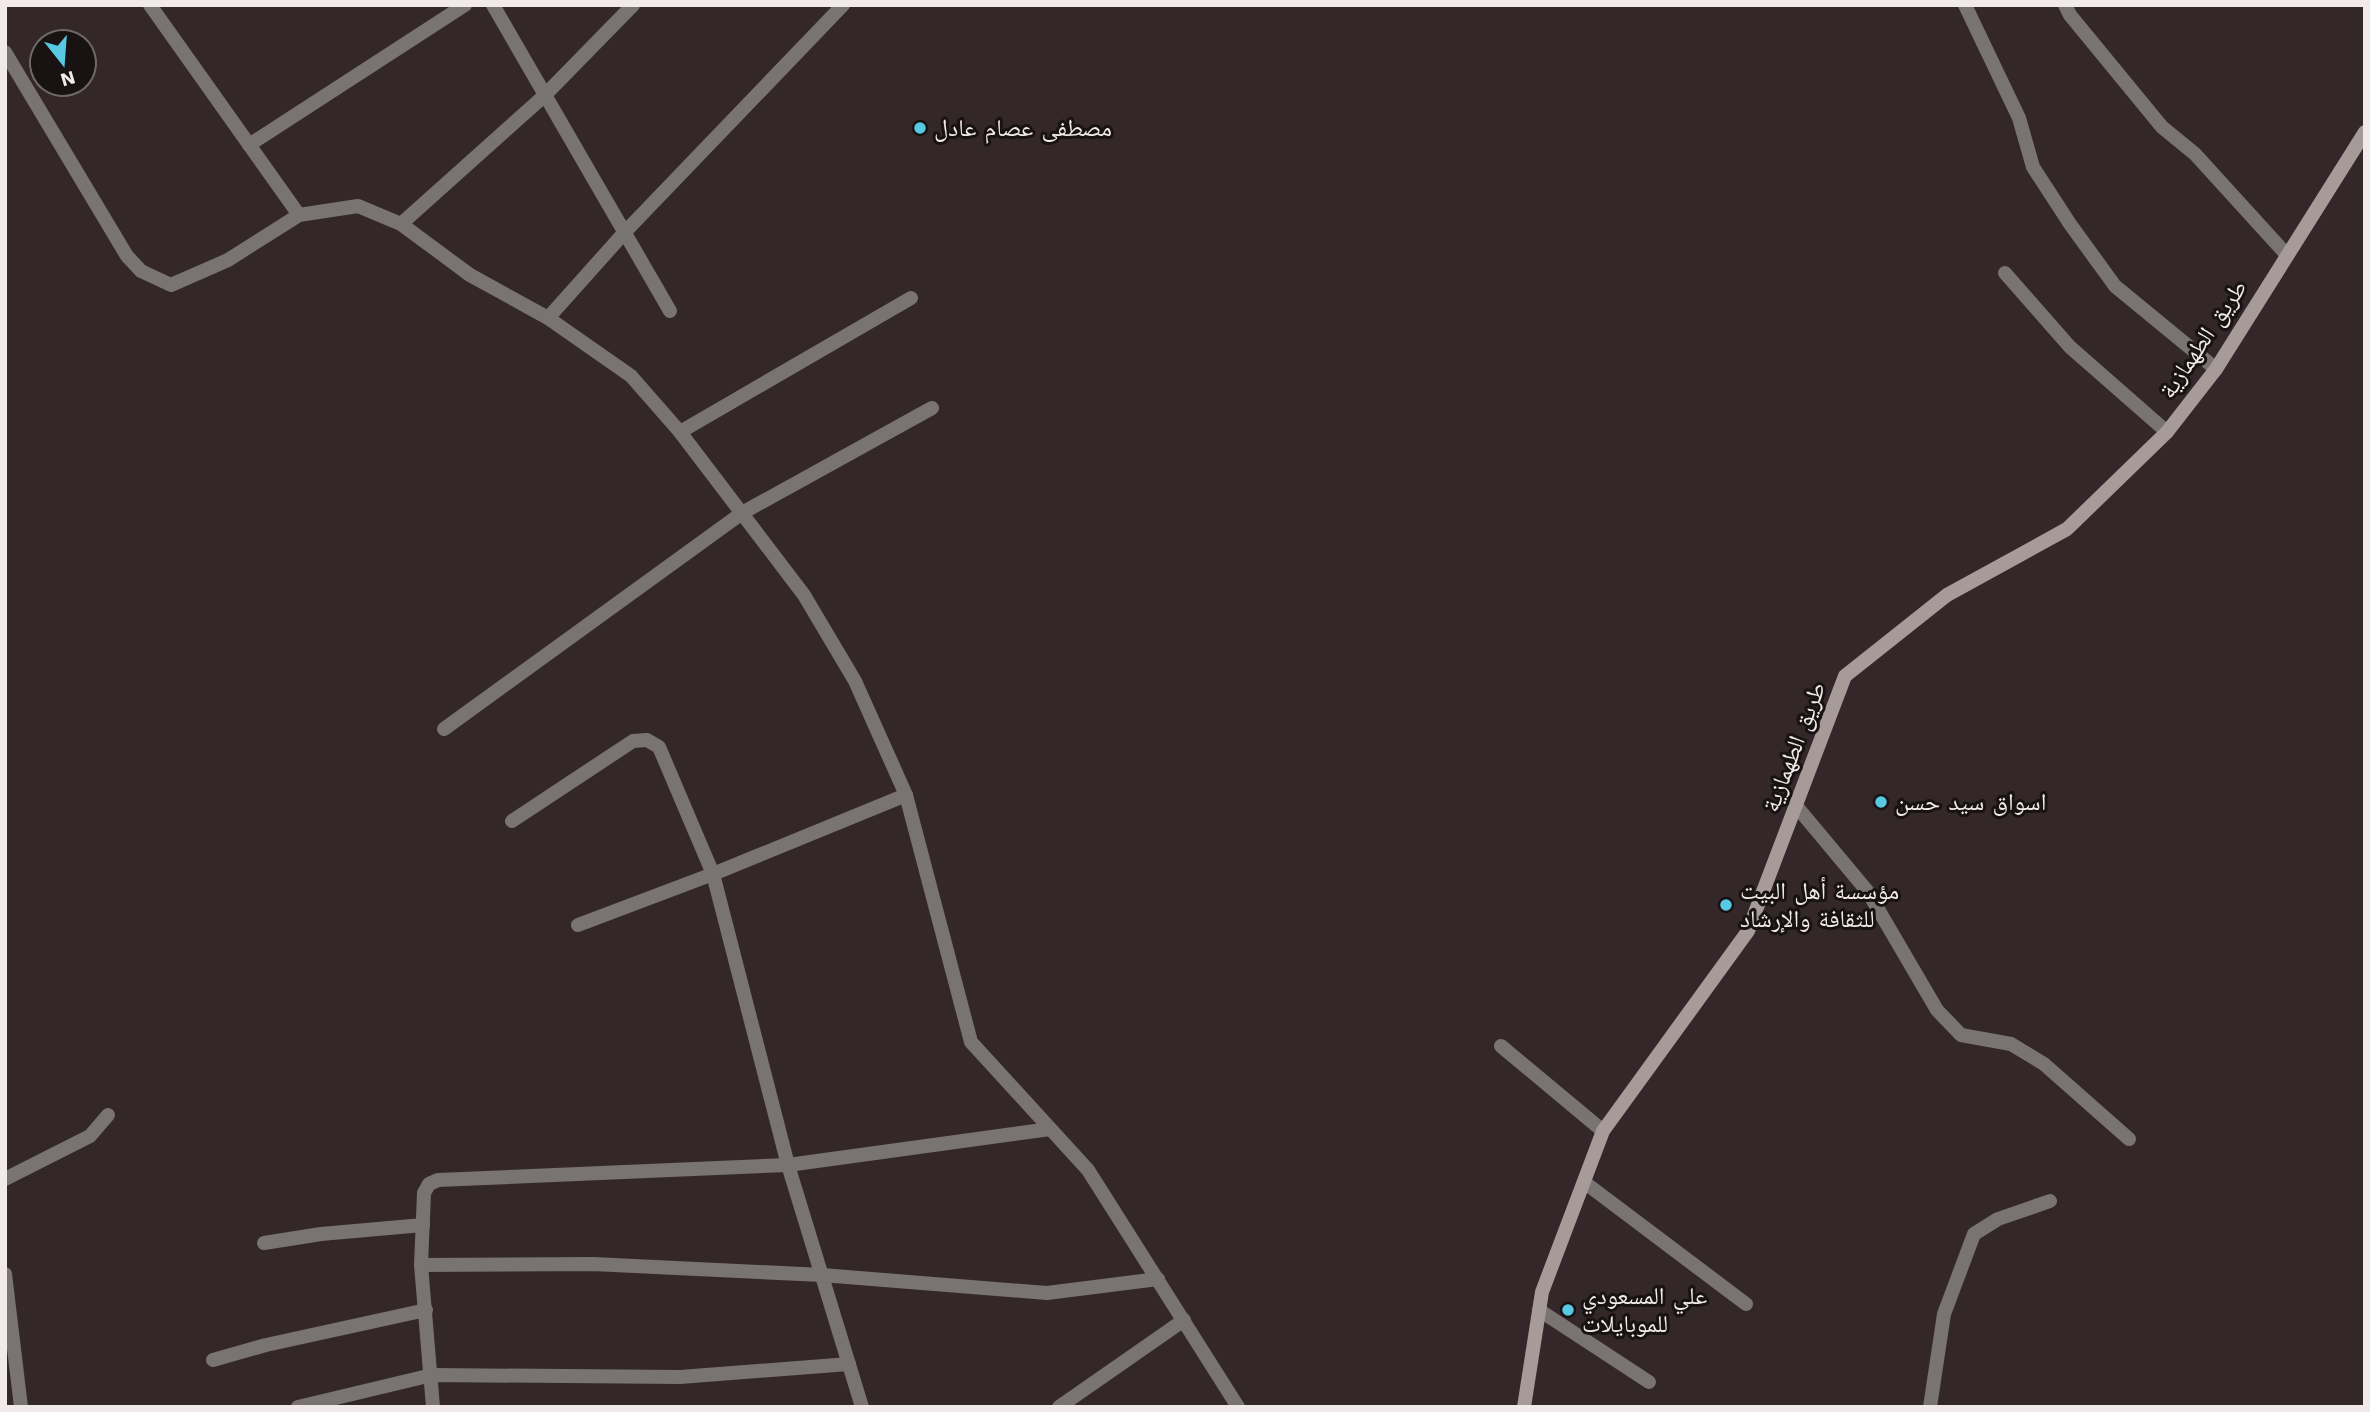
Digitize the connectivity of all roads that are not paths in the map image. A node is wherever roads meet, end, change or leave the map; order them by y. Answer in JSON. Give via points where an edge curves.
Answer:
{"nodes":[{"id":1,"x":150,"y":5,"type":"edge"},
{"id":2,"x":465,"y":5,"type":"edge"},
{"id":3,"x":493,"y":5,"type":"edge"},
{"id":4,"x":634,"y":5,"type":"edge"},
{"id":5,"x":843,"y":5,"type":"edge"},
{"id":6,"x":1965,"y":5,"type":"edge"},
{"id":7,"x":2064,"y":5,"type":"edge"},
{"id":8,"x":5,"y":52,"type":"edge"},
{"id":9,"x":544,"y":96,"type":"junction"},
{"id":10,"x":2365,"y":132,"type":"edge"},
{"id":11,"x":249,"y":145,"type":"junction"},
{"id":12,"x":299,"y":215,"type":"junction"},
{"id":13,"x":401,"y":224,"type":"junction"},
{"id":14,"x":624,"y":233,"type":"junction"},
{"id":15,"x":2286,"y":254,"type":"junction"},
{"id":16,"x":2005,"y":273,"type":"dead end"},
{"id":17,"x":911,"y":298,"type":"dead end"},
{"id":18,"x":670,"y":311,"type":"dead end"},
{"id":19,"x":548,"y":318,"type":"junction"},
{"id":20,"x":2216,"y":369,"type":"junction"},
{"id":21,"x":932,"y":408,"type":"dead end"},
{"id":22,"x":680,"y":432,"type":"junction"},
{"id":23,"x":2166,"y":432,"type":"junction"},
{"id":24,"x":742,"y":513,"type":"junction"},
{"id":25,"x":444,"y":729,"type":"dead end"},
{"id":26,"x":906,"y":795,"type":"junction"},
{"id":27,"x":1797,"y":807,"type":"junction"},
{"id":28,"x":512,"y":821,"type":"dead end"},
{"id":29,"x":713,"y":874,"type":"junction"},
{"id":30,"x":578,"y":925,"type":"dead end"},
{"id":31,"x":1500,"y":1046,"type":"dead end"},
{"id":32,"x":108,"y":1115,"type":"dead end"},
{"id":33,"x":1050,"y":1129,"type":"junction"},
{"id":34,"x":1604,"y":1131,"type":"junction"},
{"id":35,"x":2129,"y":1139,"type":"dead end"},
{"id":36,"x":788,"y":1165,"type":"junction"},
{"id":37,"x":5,"y":1179,"type":"edge"},
{"id":38,"x":1584,"y":1182,"type":"junction"},
{"id":39,"x":2050,"y":1201,"type":"dead end"},
{"id":40,"x":423,"y":1225,"type":"junction"},
{"id":41,"x":264,"y":1243,"type":"dead end"},
{"id":42,"x":421,"y":1265,"type":"junction"},
{"id":43,"x":822,"y":1275,"type":"junction"},
{"id":44,"x":5,"y":1277,"type":"edge"},
{"id":45,"x":1157,"y":1279,"type":"junction"},
{"id":46,"x":1745,"y":1304,"type":"dead end"},
{"id":47,"x":426,"y":1310,"type":"junction"},
{"id":48,"x":1539,"y":1310,"type":"junction"},
{"id":49,"x":1184,"y":1320,"type":"junction"},
{"id":50,"x":213,"y":1360,"type":"dead end"},
{"id":51,"x":849,"y":1364,"type":"junction"},
{"id":52,"x":432,"y":1375,"type":"junction"},
{"id":53,"x":12,"y":1377,"type":"edge"},
{"id":54,"x":1649,"y":1382,"type":"dead end"},
{"id":55,"x":21,"y":1407,"type":"edge"},
{"id":56,"x":298,"y":1407,"type":"edge"},
{"id":57,"x":433,"y":1407,"type":"edge"},
{"id":58,"x":862,"y":1407,"type":"edge"},
{"id":59,"x":1059,"y":1407,"type":"edge"},
{"id":60,"x":1238,"y":1407,"type":"edge"},
{"id":61,"x":1524,"y":1407,"type":"edge"},
{"id":62,"x":1930,"y":1407,"type":"edge"}],
"edges":[{"from":1,"to":11,"type":"street"},
{"from":2,"to":11,"type":"street"},
{"from":3,"to":9,"type":"street"},
{"from":4,"to":9,"type":"street"},
{"from":5,"to":14,"type":"street"},
{"from":6,"to":20,"type":"street","via":[[2019,118],[2033,167],[2070,224],[2115,286]]},
{"from":7,"to":15,"type":"street","via":[[2162,127],[2195,154]]},
{"from":8,"to":12,"type":"street","via":[[127,256],[141,271],[171,285],[228,260]]},
{"from":9,"to":13,"type":"street"},
{"from":9,"to":14,"type":"street"},
{"from":10,"to":15,"type":"main road","name":"طريق الطهمازية"},
{"from":11,"to":12,"type":"street"},
{"from":12,"to":13,"type":"street","via":[[358,206]]},
{"from":13,"to":19,"type":"street","via":[[470,275]]},
{"from":14,"to":18,"type":"street"},
{"from":14,"to":19,"type":"street"},
{"from":15,"to":20,"type":"main road","name":"طريق الطهمازية"},
{"from":16,"to":23,"type":"street","via":[[2070,347]]},
{"from":17,"to":22,"type":"street"},
{"from":19,"to":22,"type":"street","via":[[631,376]]},
{"from":20,"to":23,"type":"main road","name":"طريق الطهمازية"},
{"from":21,"to":24,"type":"street"},
{"from":22,"to":24,"type":"street"},
{"from":23,"to":27,"type":"main road","name":"طريق الطهمازية","via":[[2067,529],[1947,595],[1846,676]]},
{"from":24,"to":25,"type":"street"},
{"from":24,"to":26,"type":"street","via":[[804,595],[855,681]]},
{"from":26,"to":29,"type":"street"},
{"from":26,"to":33,"type":"street","via":[[971,1042]]},
{"from":27,"to":34,"type":"main road","name":"طريق الطهمازية","via":[[1748,931]]},
{"from":27,"to":35,"type":"street","via":[[1868,892],[1937,1010],[1961,1035],[2011,1044],[2044,1063]]},
{"from":28,"to":29,"type":"street","via":[[633,741],[647,740],[659,747]]},
{"from":29,"to":30,"type":"street"},
{"from":29,"to":36,"type":"street"},
{"from":31,"to":34,"type":"street"},
{"from":32,"to":37,"type":"street","via":[[90,1136]]},
{"from":33,"to":36,"type":"street"},
{"from":33,"to":45,"type":"street","via":[[1088,1170]]},
{"from":34,"to":38,"type":"main road","name":"طريق الطهمازية"},
{"from":36,"to":40,"type":"street","via":[[438,1180],[424,1193]]},
{"from":36,"to":43,"type":"street"},
{"from":38,"to":46,"type":"street"},
{"from":38,"to":48,"type":"main road","name":"طريق الطهمازية"},
{"from":39,"to":62,"type":"street","via":[[1998,1219],[1974,1234],[1944,1314]]},
{"from":40,"to":41,"type":"street"},
{"from":40,"to":42,"type":"street"},
{"from":42,"to":43,"type":"street","via":[[593,1264]]},
{"from":42,"to":47,"type":"street"},
{"from":43,"to":45,"type":"street","via":[[1047,1293]]},
{"from":43,"to":51,"type":"street"},
{"from":44,"to":53,"type":"street"},
{"from":45,"to":49,"type":"street"},
{"from":47,"to":50,"type":"street"},
{"from":47,"to":52,"type":"street"},
{"from":48,"to":54,"type":"street"},
{"from":48,"to":61,"type":"main road","name":"طريق الطهمازية"},
{"from":49,"to":59,"type":"street"},
{"from":49,"to":60,"type":"street"},
{"from":51,"to":52,"type":"street","via":[[680,1377]]},
{"from":51,"to":58,"type":"street"},
{"from":52,"to":56,"type":"street"},
{"from":52,"to":57,"type":"street"},
{"from":53,"to":55,"type":"street"}]}
